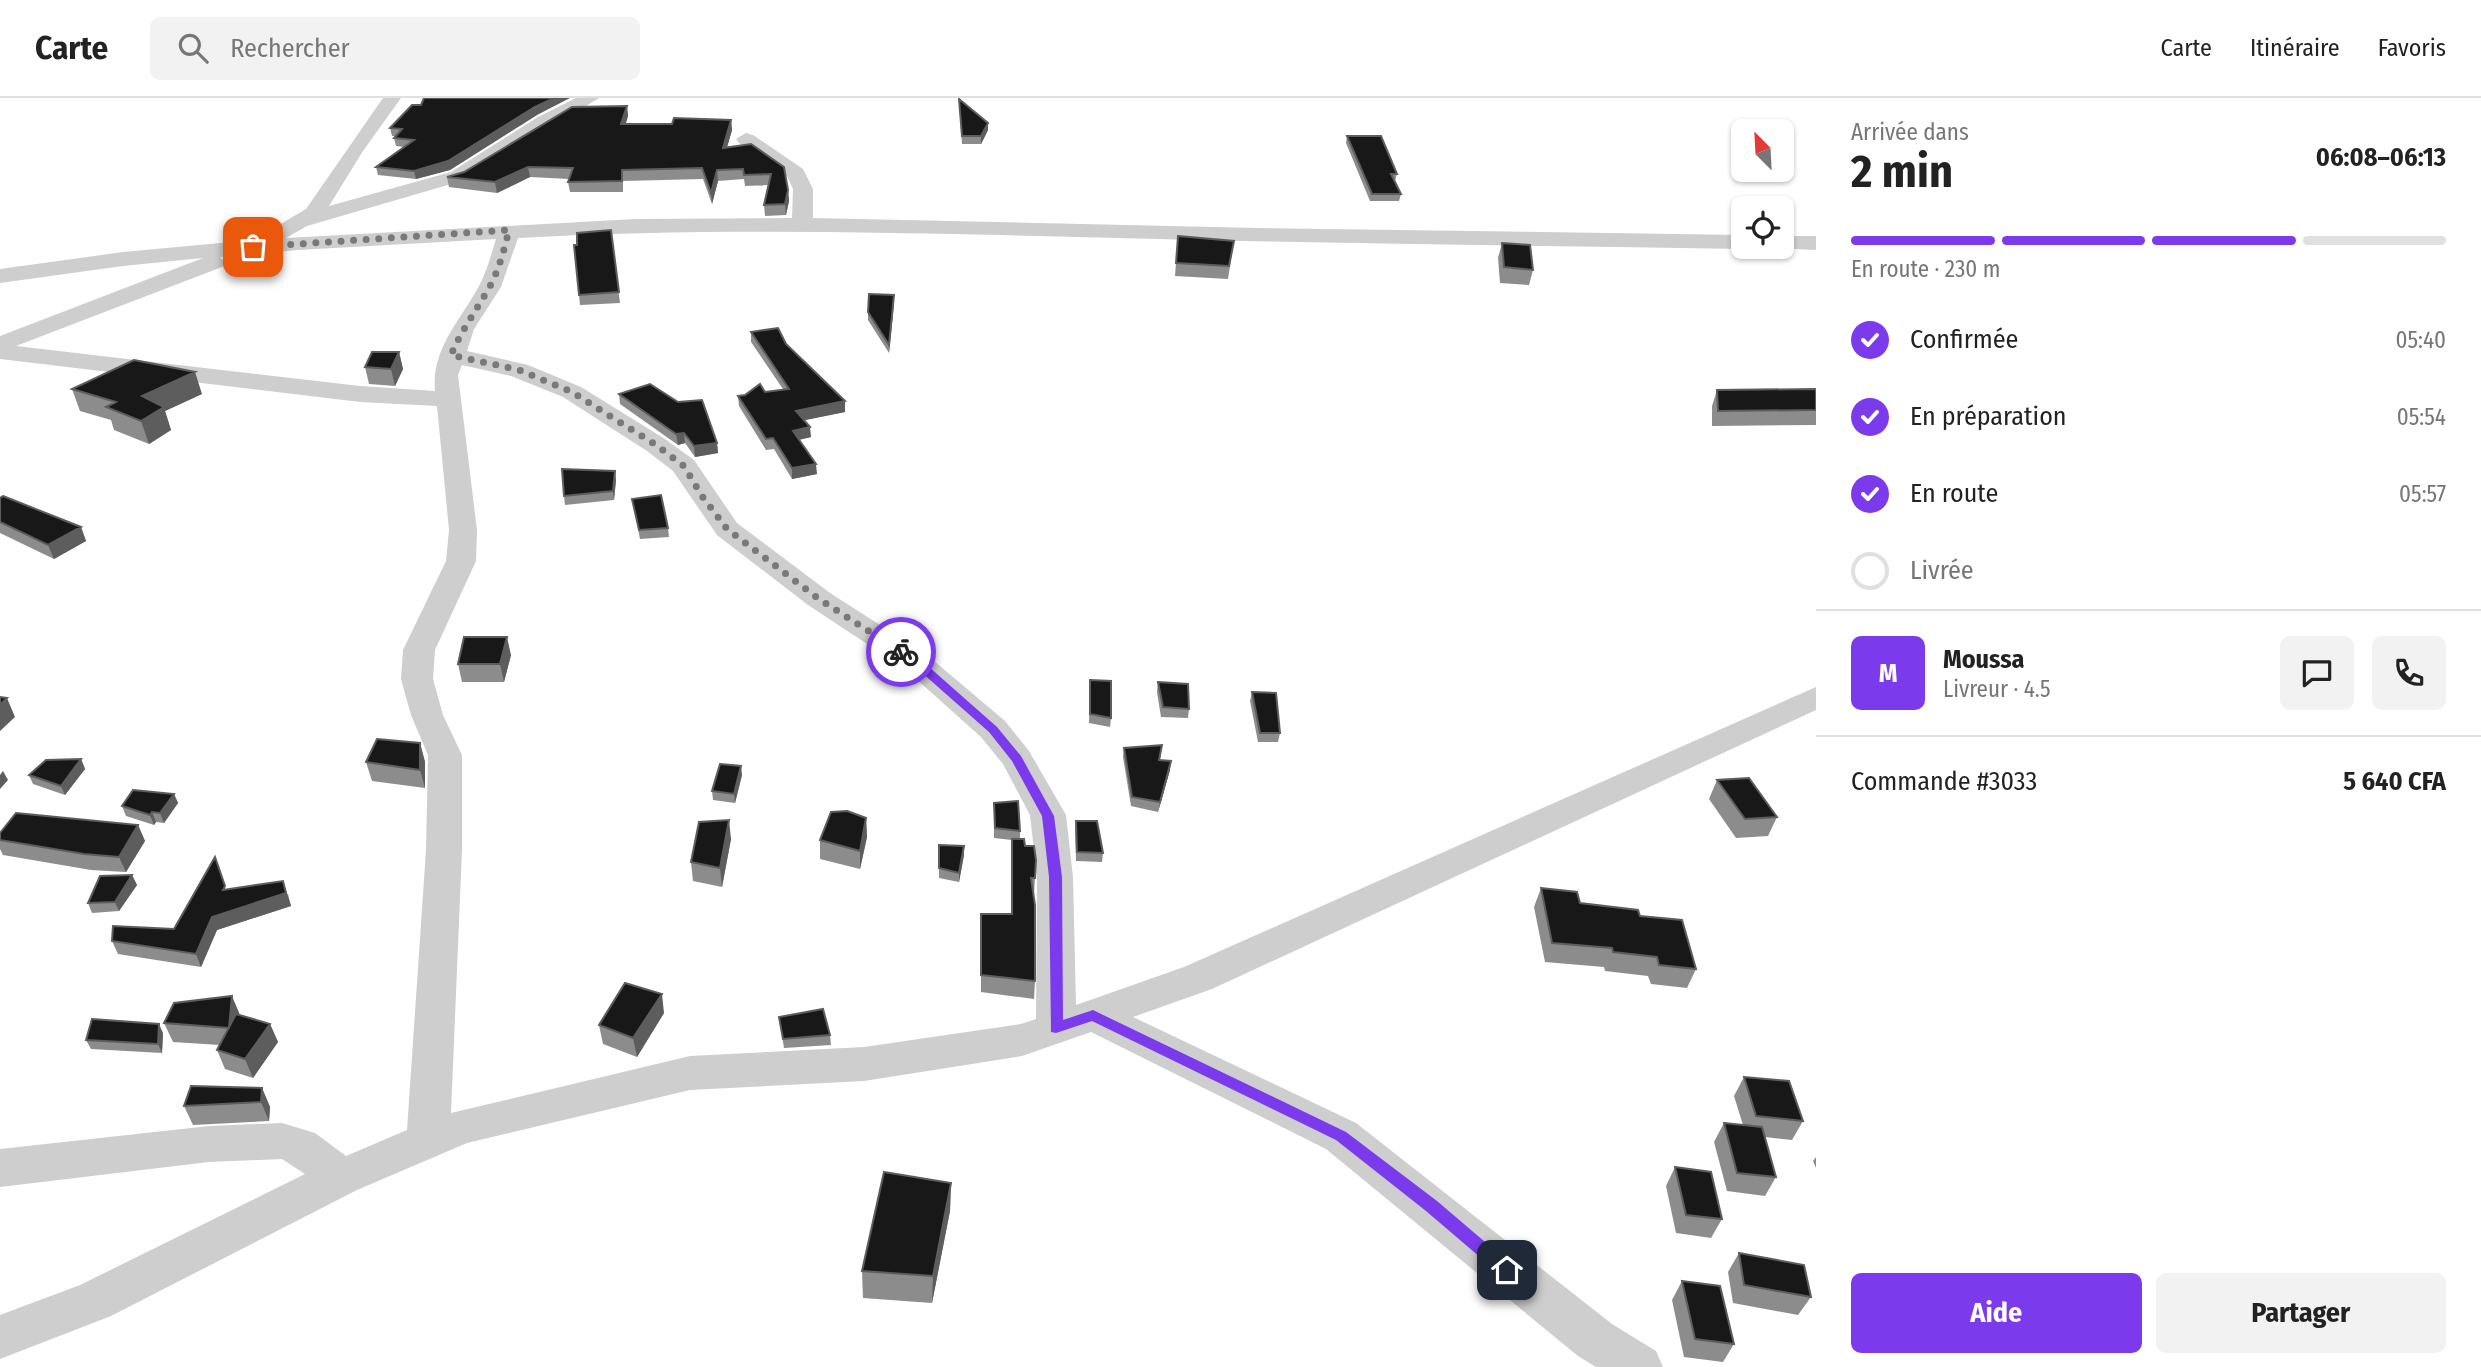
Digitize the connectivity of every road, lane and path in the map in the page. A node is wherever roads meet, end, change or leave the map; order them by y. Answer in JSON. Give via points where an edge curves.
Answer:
{"nodes":[{"id":1,"x":392,"y":98,"type":"edge"},
{"id":2,"x":590,"y":98,"type":"edge"},
{"id":3,"x":746,"y":139,"type":"dead end"},
{"id":4,"x":304,"y":220,"type":"junction"},
{"id":5,"x":802,"y":224,"type":"junction"},
{"id":6,"x":509,"y":230,"type":"junction"},
{"id":7,"x":1731,"y":242,"type":"edge"},
{"id":8,"x":1794,"y":243,"type":"edge"},
{"id":9,"x":1816,"y":243,"type":"edge"},
{"id":10,"x":253,"y":247,"type":"junction"},
{"id":11,"x":0,"y":276,"type":"edge"},
{"id":12,"x":0,"y":344,"type":"edge"},
{"id":13,"x":0,"y":352,"type":"edge"},
{"id":14,"x":451,"y":355,"type":"junction"},
{"id":15,"x":449,"y":399,"type":"junction"},
{"id":16,"x":1816,"y":697,"type":"edge"},
{"id":17,"x":1074,"y":1022,"type":"junction"},
{"id":18,"x":428,"y":1140,"type":"junction"},
{"id":19,"x":0,"y":1168,"type":"edge"},
{"id":20,"x":342,"y":1177,"type":"junction"},
{"id":21,"x":0,"y":1337,"type":"edge"},
{"id":22,"x":1639,"y":1367,"type":"edge"}],
"edges":[{"from":1,"to":4,"type":"street","via":[[321,204]]},
{"from":2,"to":4,"type":"street","via":[[458,176]]},
{"from":3,"to":5,"type":"street","via":[[796,173],[803,189]]},
{"from":4,"to":10,"type":"street"},
{"from":5,"to":6,"type":"street"},
{"from":5,"to":7,"type":"street"},
{"from":6,"to":10,"type":"street"},
{"from":6,"to":14,"type":"street","via":[[490,287]]},
{"from":8,"to":9,"type":"street"},
{"from":10,"to":11,"type":"street"},
{"from":10,"to":12,"type":"street"},
{"from":13,"to":15,"type":"street","via":[[360,394]]},
{"from":14,"to":15,"type":"street","via":[[446,375]]},
{"from":14,"to":17,"type":"street","via":[[519,370],[572,392],[656,445],[684,466],[727,529],[819,599],[916,662],[993,729],[1017,759],[1048,816]]},
{"from":15,"to":18,"type":"street","via":[[463,530],[461,561],[419,649],[418,679],[427,715],[445,755]]},
{"from":16,"to":17,"type":"street","via":[[1198,978]]},
{"from":17,"to":18,"type":"street","via":[[1022,1040],[864,1064],[690,1073],[461,1127]]},
{"from":17,"to":22,"type":"street","via":[[1341,1136],[1595,1340]]},
{"from":18,"to":20,"type":"street"},
{"from":19,"to":20,"type":"street","via":[[209,1144],[282,1141],[300,1146]]},
{"from":20,"to":21,"type":"street","via":[[95,1301]]}]}
